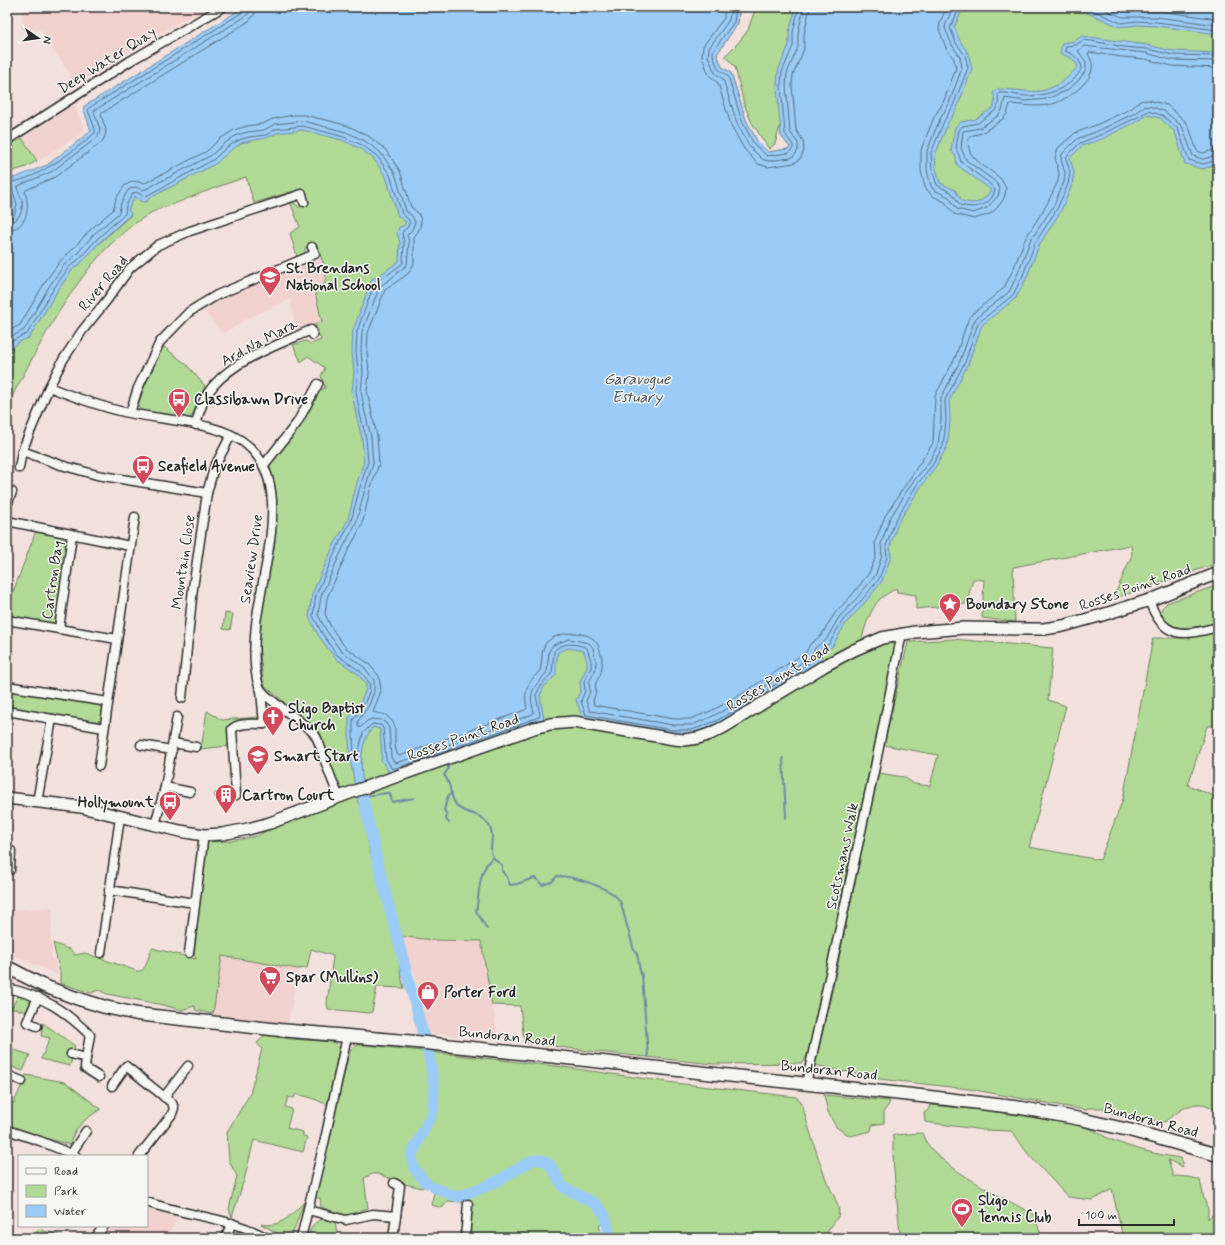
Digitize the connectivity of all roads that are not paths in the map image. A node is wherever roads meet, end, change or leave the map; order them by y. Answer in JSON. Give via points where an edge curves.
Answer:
{"nodes":[{"id":1,"x":223,"y":7,"type":"edge"},
{"id":2,"x":7,"y":140,"type":"edge"},
{"id":3,"x":304,"y":202,"type":"dead end"},
{"id":4,"x":312,"y":247,"type":"dead end"},
{"id":5,"x":313,"y":335,"type":"dead end"},
{"id":6,"x":318,"y":384,"type":"dead end"},
{"id":7,"x":49,"y":387,"type":"junction"},
{"id":8,"x":130,"y":413,"type":"junction"},
{"id":9,"x":196,"y":425,"type":"junction"},
{"id":10,"x":231,"y":435,"type":"junction"},
{"id":11,"x":22,"y":451,"type":"junction"},
{"id":12,"x":264,"y":465,"type":"junction"},
{"id":13,"x":19,"y":468,"type":"dead end"},
{"id":14,"x":12,"y":492,"type":"dead end"},
{"id":15,"x":207,"y":493,"type":"junction"},
{"id":16,"x":7,"y":505,"type":"edge"},
{"id":17,"x":135,"y":517,"type":"dead end"},
{"id":18,"x":7,"y":521,"type":"edge"},
{"id":19,"x":72,"y":535,"type":"junction"},
{"id":20,"x":130,"y":546,"type":"junction"},
{"id":21,"x":1218,"y":573,"type":"edge"},
{"id":22,"x":1149,"y":600,"type":"junction"},
{"id":23,"x":7,"y":620,"type":"edge"},
{"id":24,"x":1218,"y":626,"type":"edge"},
{"id":25,"x":59,"y":629,"type":"junction"},
{"id":26,"x":902,"y":633,"type":"junction"},
{"id":27,"x":117,"y":639,"type":"junction"},
{"id":28,"x":7,"y":686,"type":"edge"},
{"id":29,"x":261,"y":691,"type":"junction"},
{"id":30,"x":182,"y":698,"type":"dead end"},
{"id":31,"x":108,"y":702,"type":"junction"},
{"id":32,"x":280,"y":706,"type":"junction"},
{"id":33,"x":7,"y":711,"type":"edge"},
{"id":34,"x":177,"y":717,"type":"dead end"},
{"id":35,"x":52,"y":719,"type":"junction"},
{"id":36,"x":264,"y":724,"type":"junction"},
{"id":37,"x":104,"y":728,"type":"junction"},
{"id":38,"x":141,"y":745,"type":"dead end"},
{"id":39,"x":172,"y":746,"type":"junction"},
{"id":40,"x":196,"y":747,"type":"dead end"},
{"id":41,"x":99,"y":766,"type":"dead end"},
{"id":42,"x":165,"y":787,"type":"junction"},
{"id":43,"x":190,"y":792,"type":"dead end"},
{"id":44,"x":220,"y":796,"type":"dead end"},
{"id":45,"x":339,"y":797,"type":"junction"},
{"id":46,"x":7,"y":798,"type":"edge"},
{"id":47,"x":37,"y":802,"type":"junction"},
{"id":48,"x":120,"y":817,"type":"junction"},
{"id":49,"x":155,"y":824,"type":"junction"},
{"id":50,"x":203,"y":842,"type":"dead end"},
{"id":51,"x":9,"y":851,"type":"edge"},
{"id":52,"x":7,"y":870,"type":"edge"},
{"id":53,"x":109,"y":890,"type":"junction"},
{"id":54,"x":195,"y":903,"type":"junction"},
{"id":55,"x":101,"y":953,"type":"dead end"},
{"id":56,"x":189,"y":953,"type":"dead end"},
{"id":57,"x":7,"y":967,"type":"edge"},
{"id":58,"x":7,"y":988,"type":"edge"},
{"id":59,"x":38,"y":997,"type":"junction"},
{"id":60,"x":37,"y":1026,"type":"dead end"},
{"id":61,"x":347,"y":1036,"type":"junction"},
{"id":62,"x":71,"y":1054,"type":"dead end"},
{"id":63,"x":86,"y":1058,"type":"junction"},
{"id":64,"x":188,"y":1066,"type":"dead end"},
{"id":65,"x":7,"y":1075,"type":"edge"},
{"id":66,"x":99,"y":1077,"type":"dead end"},
{"id":67,"x":22,"y":1081,"type":"dead end"},
{"id":68,"x":806,"y":1084,"type":"junction"},
{"id":69,"x":112,"y":1086,"type":"dead end"},
{"id":70,"x":164,"y":1096,"type":"junction"},
{"id":71,"x":7,"y":1130,"type":"edge"},
{"id":72,"x":86,"y":1131,"type":"dead end"},
{"id":73,"x":73,"y":1155,"type":"edge"},
{"id":74,"x":140,"y":1155,"type":"edge"},
{"id":75,"x":1218,"y":1155,"type":"edge"},
{"id":76,"x":394,"y":1183,"type":"dead end"},
{"id":77,"x":148,"y":1202,"type":"edge"},
{"id":78,"x":468,"y":1204,"type":"dead end"},
{"id":79,"x":308,"y":1210,"type":"junction"},
{"id":80,"x":396,"y":1216,"type":"junction"},
{"id":81,"x":232,"y":1223,"type":"junction"},
{"id":82,"x":103,"y":1227,"type":"edge"},
{"id":83,"x":95,"y":1238,"type":"edge"},
{"id":84,"x":225,"y":1238,"type":"edge"},
{"id":85,"x":267,"y":1238,"type":"edge"},
{"id":86,"x":301,"y":1238,"type":"edge"},
{"id":87,"x":393,"y":1238,"type":"edge"},
{"id":88,"x":465,"y":1238,"type":"edge"}],
"edges":[{"from":1,"to":2,"type":"street","name":"Deep Water Quay","via":[[130,61]]},
{"from":3,"to":7,"type":"street","name":"River Road","via":[[302,194],[190,231],[158,246],[130,268],[82,331]]},
{"from":4,"to":8,"type":"street","via":[[315,254],[217,295],[189,312],[160,342],[138,388]]},
{"from":5,"to":9,"type":"street","name":"Ard Na Mara","via":[[311,330],[237,366],[214,386],[200,410]]},
{"from":6,"to":12,"type":"street","via":[[297,423]]},
{"from":7,"to":8,"type":"street","name":"Seaview Drive","via":[[84,402]]},
{"from":7,"to":11,"type":"street","name":"River Road"},
{"from":8,"to":9,"type":"street","name":"Seaview Drive"},
{"from":9,"to":10,"type":"street","name":"Seaview Drive"},
{"from":10,"to":12,"type":"street","name":"Seaview Drive","via":[[254,452]]},
{"from":10,"to":15,"type":"street","name":"Mountain Close","via":[[214,468]]},
{"from":11,"to":13,"type":"street","name":"River Road"},
{"from":11,"to":15,"type":"street","via":[[97,475]]},
{"from":12,"to":29,"type":"street","name":"Seaview Drive","via":[[271,489],[273,512],[255,636],[256,669]]},
{"from":14,"to":16,"type":"street"},
{"from":15,"to":30,"type":"street","name":"Mountain Close","via":[[193,588]]},
{"from":17,"to":20,"type":"street"},
{"from":18,"to":19,"type":"street","name":"Cartron Bay"},
{"from":19,"to":20,"type":"street","name":"Cartron Bay"},
{"from":19,"to":25,"type":"street","name":"Cartron Bay"},
{"from":20,"to":27,"type":"street"},
{"from":21,"to":22,"type":"main road","name":"Rosses Point Road"},
{"from":22,"to":24,"type":"street","via":[[1158,619],[1166,628],[1181,634]]},
{"from":22,"to":26,"type":"main road","name":"Rosses Point Road","via":[[1052,628],[964,628]]},
{"from":23,"to":25,"type":"street","name":"Cartron Bay"},
{"from":25,"to":27,"type":"street","name":"Cartron Bay"},
{"from":26,"to":45,"type":"main road","name":"Rosses Point Road","via":[[854,650],[724,727],[698,738],[674,739],[574,722],[550,724]]},
{"from":26,"to":68,"type":"street","name":"Scotsmans Walk"},
{"from":27,"to":31,"type":"street"},
{"from":28,"to":31,"type":"street"},
{"from":29,"to":32,"type":"street"},
{"from":29,"to":36,"type":"street","name":"Seaview Drive"},
{"from":31,"to":37,"type":"street"},
{"from":32,"to":36,"type":"street"},
{"from":32,"to":45,"type":"street","via":[[316,736]]},
{"from":33,"to":35,"type":"street"},
{"from":34,"to":39,"type":"street"},
{"from":35,"to":37,"type":"street"},
{"from":35,"to":47,"type":"street"},
{"from":36,"to":44,"type":"street","via":[[239,725],[232,729],[236,795]]},
{"from":37,"to":41,"type":"street"},
{"from":38,"to":39,"type":"street"},
{"from":39,"to":40,"type":"street"},
{"from":39,"to":42,"type":"street"},
{"from":42,"to":43,"type":"street"},
{"from":42,"to":49,"type":"street"},
{"from":45,"to":49,"type":"main road","name":"Rosses Point Road","via":[[270,823],[222,834],[204,835]]},
{"from":46,"to":47,"type":"main road","name":"Rosses Point Road"},
{"from":47,"to":48,"type":"main road","name":"Rosses Point Road","via":[[81,807]]},
{"from":48,"to":49,"type":"main road","name":"Rosses Point Road"},
{"from":48,"to":53,"type":"street"},
{"from":50,"to":54,"type":"street"},
{"from":51,"to":52,"type":"street","via":[[10,870]]},
{"from":53,"to":54,"type":"street"},
{"from":53,"to":55,"type":"street"},
{"from":54,"to":56,"type":"street"},
{"from":57,"to":61,"type":"highway","name":"Bundoran Road","via":[[44,986],[76,998],[137,1014]]},
{"from":58,"to":59,"type":"street"},
{"from":59,"to":60,"type":"street","via":[[27,1022]]},
{"from":59,"to":63,"type":"street","via":[[72,1018],[90,1035]]},
{"from":61,"to":68,"type":"highway","name":"Bundoran Road"},
{"from":61,"to":79,"type":"street"},
{"from":62,"to":63,"type":"street"},
{"from":63,"to":66,"type":"street","via":[[85,1068]]},
{"from":64,"to":70,"type":"street"},
{"from":65,"to":67,"type":"street"},
{"from":68,"to":75,"type":"highway","name":"Bundoran Road","via":[[921,1096],[1080,1118]]},
{"from":69,"to":70,"type":"street","via":[[126,1066]]},
{"from":70,"to":74,"type":"street","via":[[172,1103],[172,1114]]},
{"from":71,"to":73,"type":"street"},
{"from":72,"to":73,"type":"street"},
{"from":76,"to":80,"type":"street","via":[[400,1186]]},
{"from":77,"to":81,"type":"street"},
{"from":78,"to":88,"type":"street"},
{"from":79,"to":80,"type":"street","via":[[346,1220],[373,1214]]},
{"from":79,"to":86,"type":"street"},
{"from":80,"to":87,"type":"street"},
{"from":81,"to":84,"type":"street"},
{"from":81,"to":85,"type":"street"},
{"from":82,"to":83,"type":"street"}]}
